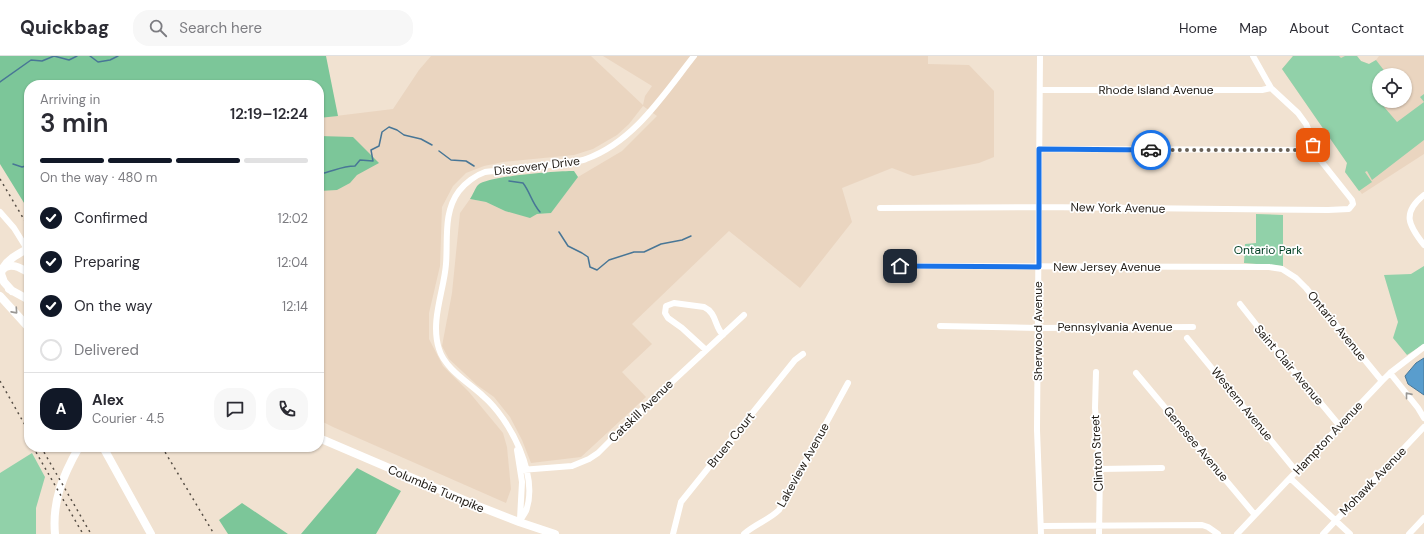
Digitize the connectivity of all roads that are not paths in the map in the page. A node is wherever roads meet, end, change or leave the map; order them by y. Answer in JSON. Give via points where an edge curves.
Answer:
{"nodes":[{"id":1,"x":694,"y":56,"type":"edge"},
{"id":2,"x":1040,"y":56,"type":"edge"},
{"id":3,"x":1253,"y":56,"type":"edge"},
{"id":4,"x":1272,"y":88,"type":"junction"},
{"id":5,"x":1040,"y":90,"type":"junction"},
{"id":6,"x":1039,"y":149,"type":"junction"},
{"id":7,"x":1315,"y":150,"type":"junction"},
{"id":8,"x":1424,"y":195,"type":"edge"},
{"id":9,"x":1040,"y":207,"type":"junction"},
{"id":10,"x":880,"y":208,"type":"dead end"},
{"id":11,"x":0,"y":212,"type":"edge"},
{"id":12,"x":24,"y":244,"type":"edge"},
{"id":13,"x":1424,"y":245,"type":"edge"},
{"id":14,"x":24,"y":253,"type":"edge"},
{"id":15,"x":1,"y":266,"type":"edge"},
{"id":16,"x":900,"y":266,"type":"dead end"},
{"id":17,"x":1039,"y":267,"type":"junction"},
{"id":18,"x":24,"y":270,"type":"edge"},
{"id":19,"x":1290,"y":273,"type":"joint"},
{"id":20,"x":0,"y":284,"type":"edge"},
{"id":21,"x":12,"y":291,"type":"junction"},
{"id":22,"x":0,"y":296,"type":"edge"},
{"id":23,"x":24,"y":297,"type":"edge"},
{"id":24,"x":1240,"y":304,"type":"dead end"},
{"id":25,"x":744,"y":315,"type":"dead end"},
{"id":26,"x":24,"y":322,"type":"edge"},
{"id":27,"x":940,"y":326,"type":"dead end"},
{"id":28,"x":1193,"y":327,"type":"dead end"},
{"id":29,"x":1038,"y":328,"type":"junction"},
{"id":30,"x":722,"y":335,"type":"junction"},
{"id":31,"x":1187,"y":338,"type":"dead end"},
{"id":32,"x":1424,"y":348,"type":"edge"},
{"id":33,"x":706,"y":350,"type":"junction"},
{"id":34,"x":803,"y":354,"type":"dead end"},
{"id":35,"x":1096,"y":372,"type":"dead end"},
{"id":36,"x":1136,"y":373,"type":"dead end"},
{"id":37,"x":1390,"y":373,"type":"junction"},
{"id":38,"x":1382,"y":381,"type":"junction"},
{"id":39,"x":848,"y":383,"type":"dead end"},
{"id":40,"x":1424,"y":418,"type":"edge"},
{"id":41,"x":1339,"y":425,"type":"junction"},
{"id":42,"x":1424,"y":427,"type":"edge"},
{"id":43,"x":324,"y":440,"type":"edge"},
{"id":44,"x":77,"y":452,"type":"edge"},
{"id":45,"x":79,"y":452,"type":"edge"},
{"id":46,"x":106,"y":452,"type":"edge"},
{"id":47,"x":75,"y":455,"type":"junction"},
{"id":48,"x":1162,"y":468,"type":"dead end"},
{"id":49,"x":1100,"y":469,"type":"junction"},
{"id":50,"x":524,"y":470,"type":"junction"},
{"id":51,"x":1296,"y":471,"type":"junction"},
{"id":52,"x":1290,"y":478,"type":"junction"},
{"id":53,"x":1256,"y":515,"type":"junction"},
{"id":54,"x":1424,"y":518,"type":"edge"},
{"id":55,"x":1335,"y":520,"type":"junction"},
{"id":56,"x":519,"y":522,"type":"junction"},
{"id":57,"x":1099,"y":525,"type":"junction"},
{"id":58,"x":1041,"y":526,"type":"junction"},
{"id":59,"x":55,"y":530,"type":"edge"},
{"id":60,"x":151,"y":534,"type":"edge"},
{"id":61,"x":556,"y":534,"type":"edge"},
{"id":62,"x":673,"y":534,"type":"edge"},
{"id":63,"x":744,"y":534,"type":"edge"},
{"id":64,"x":1041,"y":534,"type":"edge"},
{"id":65,"x":1099,"y":534,"type":"edge"},
{"id":66,"x":1218,"y":534,"type":"edge"},
{"id":67,"x":1237,"y":534,"type":"edge"},
{"id":68,"x":1323,"y":534,"type":"edge"},
{"id":69,"x":1350,"y":534,"type":"edge"},
{"id":70,"x":1409,"y":534,"type":"edge"}],
"edges":[{"from":1,"to":50,"type":"street","name":"Discovery Drive","via":[[641,122],[619,143],[586,160],[485,172],[472,179],[459,191],[452,203],[436,330],[438,348],[446,363],[490,401],[501,415],[516,443]]},
{"from":2,"to":5,"type":"street","name":"Sherwood Avenue"},
{"from":3,"to":4,"type":"street"},
{"from":4,"to":5,"type":"street","name":"Rhode Island Avenue"},
{"from":4,"to":7,"type":"street","via":[[1306,124]]},
{"from":5,"to":6,"type":"street","name":"Sherwood Avenue"},
{"from":6,"to":7,"type":"street"},
{"from":6,"to":9,"type":"street","name":"Sherwood Avenue"},
{"from":7,"to":9,"type":"street","name":"New York Avenue","via":[[1317,156],[1350,195],[1353,204],[1349,209]]},
{"from":8,"to":13,"type":"street","via":[[1416,201],[1409,218],[1410,226]]},
{"from":9,"to":10,"type":"street","name":"New York Avenue"},
{"from":9,"to":17,"type":"street","name":"Sherwood Avenue"},
{"from":11,"to":12,"type":"street"},
{"from":14,"to":15,"type":"main road"},
{"from":15,"to":18,"type":"main road","via":[[10,265]]},
{"from":15,"to":21,"type":"main road","via":[[4,282]]},
{"from":16,"to":17,"type":"street","name":"New Jersey Avenue"},
{"from":17,"to":19,"type":"street","name":"New Jersey Avenue","via":[[1268,267]]},
{"from":17,"to":29,"type":"street","name":"Sherwood Avenue"},
{"from":19,"to":38,"type":"street","name":"Ontario Avenue","via":[[1306,288]]},
{"from":20,"to":21,"type":"main road"},
{"from":21,"to":23,"type":"main road"},
{"from":22,"to":26,"type":"main road","one_way":true},
{"from":24,"to":41,"type":"street","name":"Saint Clair Avenue"},
{"from":25,"to":30,"type":"street","name":"Catskill Avenue"},
{"from":27,"to":29,"type":"street","name":"Pennsylvania Avenue"},
{"from":28,"to":29,"type":"street","name":"Pennsylvania Avenue"},
{"from":29,"to":58,"type":"street","name":"Sherwood Avenue","via":[[1037,430]]},
{"from":30,"to":33,"type":"street","name":"Catskill Avenue"},
{"from":30,"to":33,"type":"street","via":[[708,309],[674,304],[666,306],[665,313],[668,318]]},
{"from":31,"to":51,"type":"street","name":"Western Avenue"},
{"from":32,"to":37,"type":"street","name":"Hampton Avenue"},
{"from":33,"to":50,"type":"street","name":"Catskill Avenue","via":[[598,454],[572,466]]},
{"from":34,"to":62,"type":"street","name":"Bruen Court","via":[[795,360],[681,502]]},
{"from":35,"to":49,"type":"street","name":"Clinton Street","via":[[1095,408]]},
{"from":36,"to":53,"type":"street","name":"Genesee Avenue"},
{"from":37,"to":38,"type":"street","name":"Hampton Avenue"},
{"from":40,"to":37,"type":"street","one_way":true},
{"from":38,"to":41,"type":"street","name":"Hampton Avenue"},
{"from":39,"to":63,"type":"street","name":"Lakeview Avenue","via":[[779,510]]},
{"from":41,"to":51,"type":"street","name":"Hampton Avenue"},
{"from":42,"to":55,"type":"street","name":"Mohawk Avenue"},
{"from":43,"to":56,"type":"main road","name":"Columbia Turnpike"},
{"from":44,"to":47,"type":"main road"},
{"from":45,"to":47,"type":"main road"},
{"from":46,"to":60,"type":"main road"},
{"from":47,"to":59,"type":"main road","via":[[65,472],[57,497],[54,512]]},
{"from":48,"to":49,"type":"street"},
{"from":49,"to":57,"type":"street","name":"Clinton Street"},
{"from":50,"to":56,"type":"street","name":"Discovery Drive","via":[[528,497],[526,510]]},
{"from":51,"to":52,"type":"street","name":"Hampton Avenue"},
{"from":52,"to":53,"type":"street","name":"Hampton Avenue"},
{"from":52,"to":55,"type":"street"},
{"from":53,"to":67,"type":"street","name":"Hampton Avenue"},
{"from":54,"to":70,"type":"street"},
{"from":55,"to":68,"type":"street","name":"Mohawk Avenue"},
{"from":55,"to":69,"type":"street"},
{"from":56,"to":61,"type":"main road","name":"Columbia Turnpike"},
{"from":57,"to":58,"type":"street"},
{"from":57,"to":65,"type":"street","name":"Clinton Street"},
{"from":57,"to":66,"type":"street","via":[[1202,525],[1208,526]]},
{"from":58,"to":64,"type":"street","name":"Sherwood Avenue"}]}
